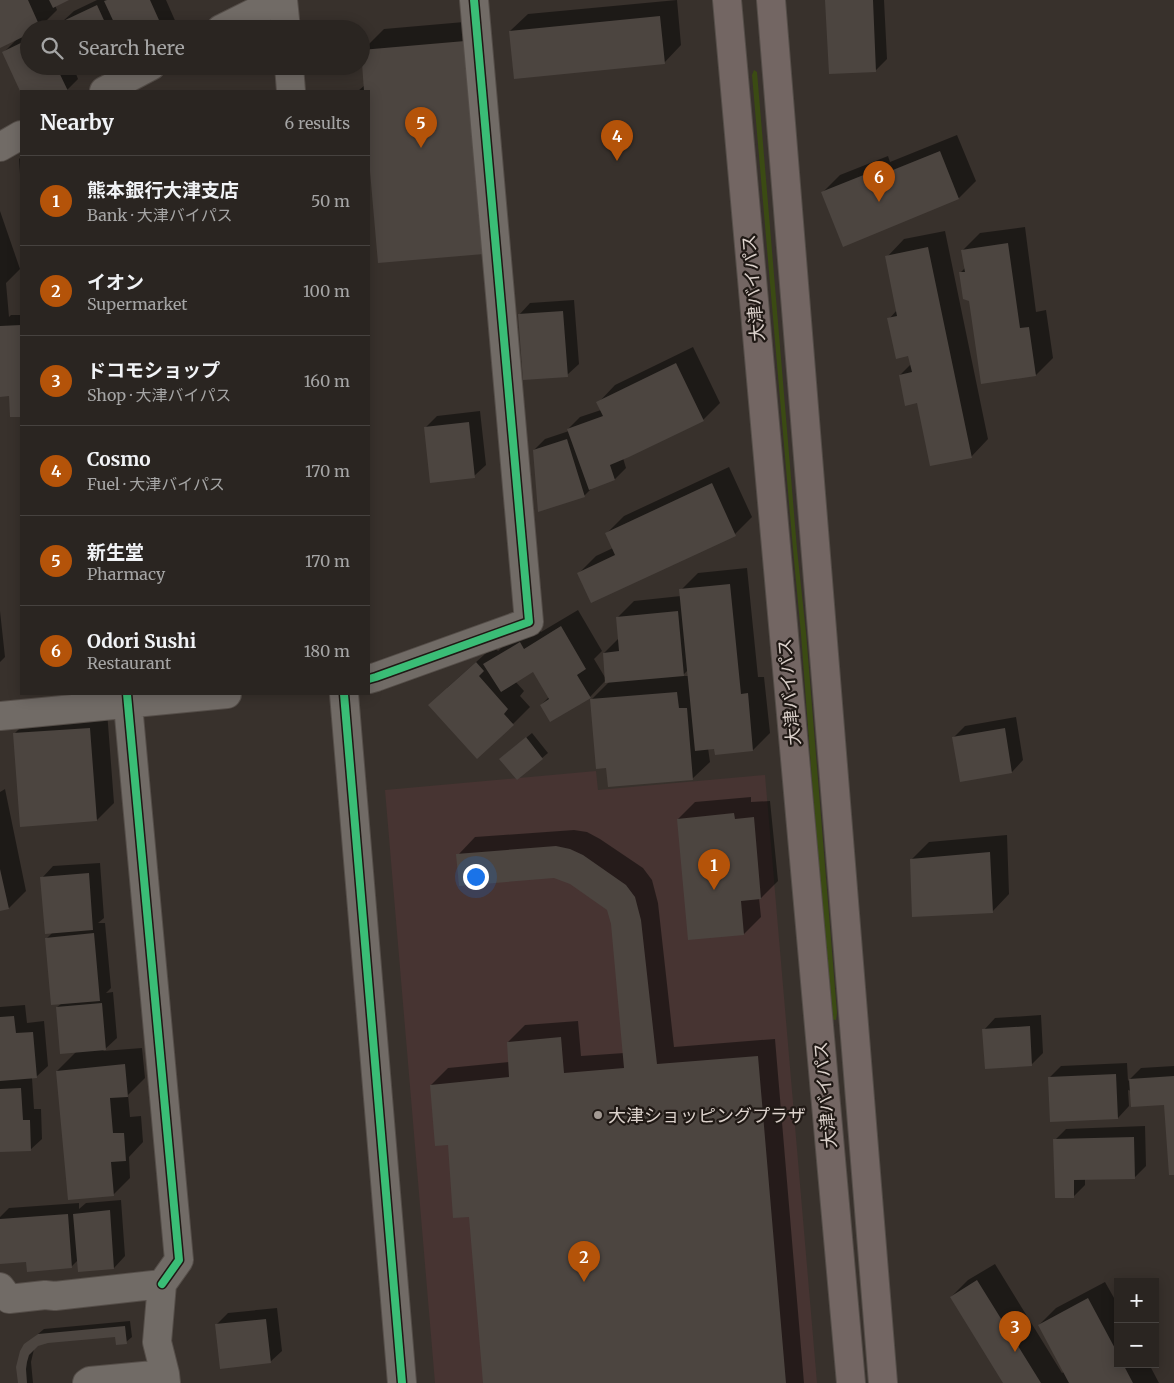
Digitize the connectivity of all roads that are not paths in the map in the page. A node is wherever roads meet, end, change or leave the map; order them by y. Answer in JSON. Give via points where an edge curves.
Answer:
{"nodes":[{"id":1,"x":279,"y":0,"type":"edge"},
{"id":2,"x":283,"y":0,"type":"edge"},
{"id":3,"x":474,"y":0,"type":"edge"},
{"id":4,"x":727,"y":0,"type":"edge"},
{"id":5,"x":771,"y":0,"type":"edge"},
{"id":6,"x":239,"y":20,"type":"edge"},
{"id":7,"x":285,"y":20,"type":"edge"},
{"id":8,"x":134,"y":75,"type":"edge"},
{"id":9,"x":290,"y":75,"type":"edge"},
{"id":10,"x":106,"y":90,"type":"edge"},
{"id":11,"x":291,"y":90,"type":"edge"},
{"id":12,"x":20,"y":136,"type":"edge"},
{"id":13,"x":0,"y":147,"type":"edge"},
{"id":14,"x":370,"y":678,"type":"edge"},
{"id":15,"x":202,"y":695,"type":"edge"},
{"id":16,"x":344,"y":695,"type":"edge"},
{"id":17,"x":128,"y":698,"type":"edge"},
{"id":18,"x":0,"y":716,"type":"edge"},
{"id":19,"x":162,"y":1284,"type":"junction"},
{"id":20,"x":0,"y":1287,"type":"edge"},
{"id":21,"x":166,"y":1379,"type":"edge"},
{"id":22,"x":90,"y":1382,"type":"edge"},
{"id":23,"x":402,"y":1383,"type":"edge"},
{"id":24,"x":851,"y":1383,"type":"edge"},
{"id":25,"x":883,"y":1383,"type":"edge"}],
"edges":[{"from":1,"to":6,"type":"street"},
{"from":2,"to":7,"type":"street"},
{"from":3,"to":14,"type":"street","via":[[530,622]]},
{"from":4,"to":24,"type":"highway","name":"大津バイパス"},
{"from":5,"to":25,"type":"highway","name":"大津バイパス"},
{"from":8,"to":10,"type":"street"},
{"from":9,"to":11,"type":"street"},
{"from":12,"to":13,"type":"street"},
{"from":15,"to":17,"type":"street"},
{"from":16,"to":23,"type":"street"},
{"from":17,"to":18,"type":"street"},
{"from":17,"to":19,"type":"street","via":[[179,1260]]},
{"from":19,"to":20,"type":"street","via":[[9,1299]]},
{"from":19,"to":21,"type":"street","via":[[157,1342]]},
{"from":21,"to":22,"type":"street"}]}
